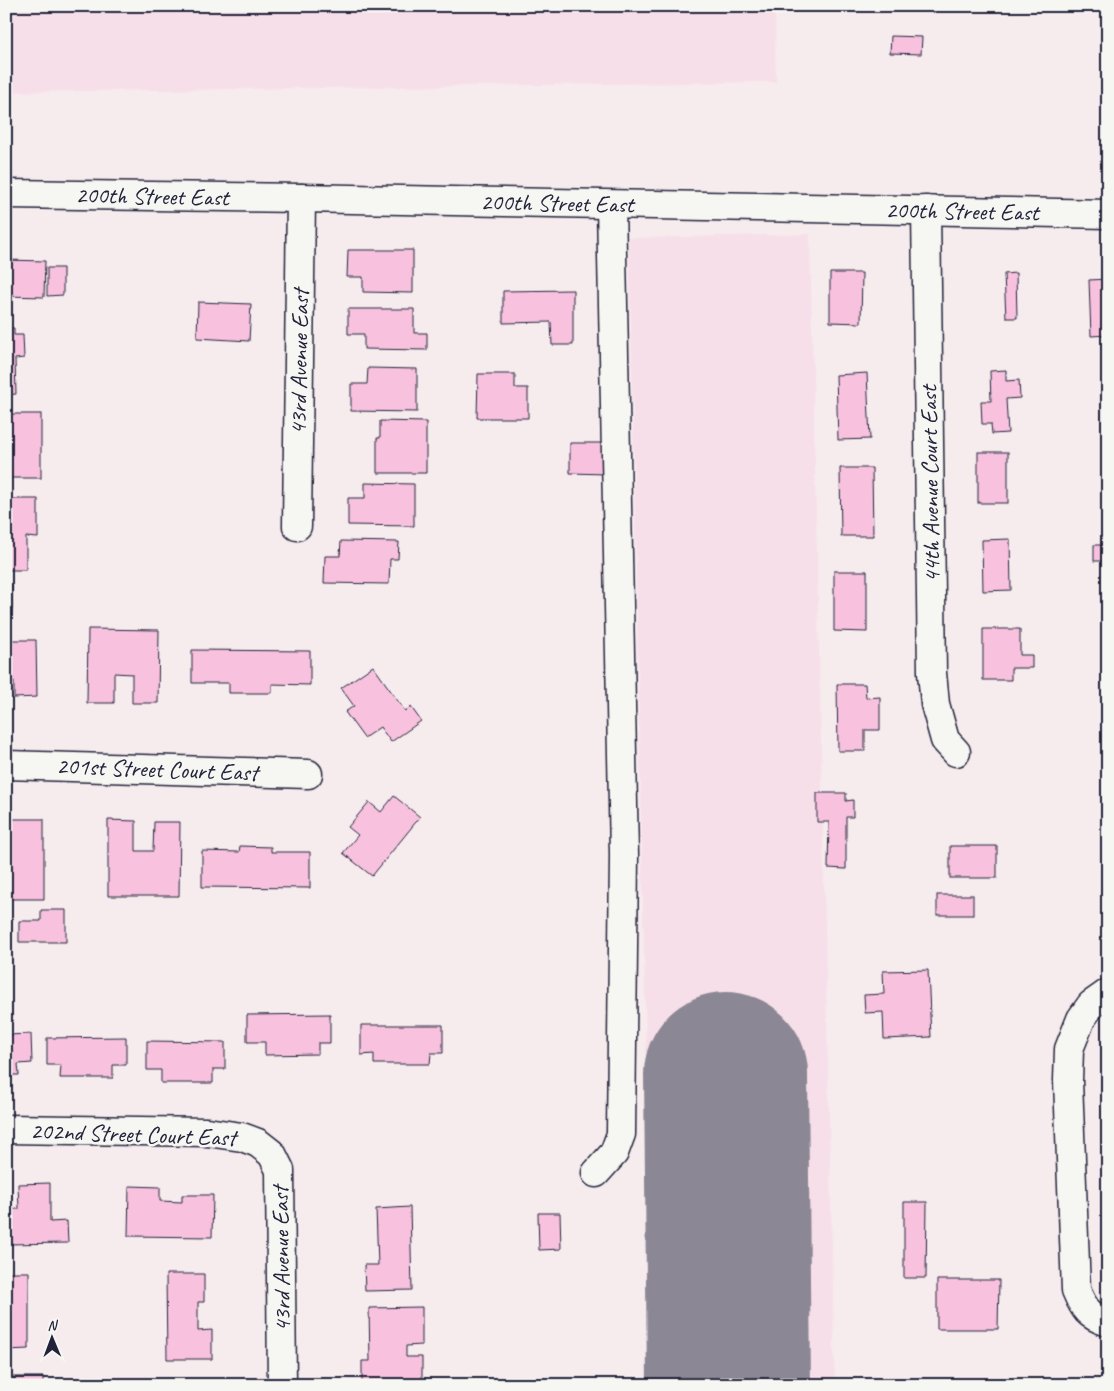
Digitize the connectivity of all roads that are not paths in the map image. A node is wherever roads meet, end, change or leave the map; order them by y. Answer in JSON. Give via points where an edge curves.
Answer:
{"nodes":[{"id":1,"x":6,"y":194,"type":"edge"},
{"id":2,"x":301,"y":198,"type":"junction"},
{"id":3,"x":611,"y":205,"type":"junction"},
{"id":4,"x":926,"y":210,"type":"junction"},
{"id":5,"x":1108,"y":214,"type":"edge"},
{"id":6,"x":297,"y":526,"type":"dead end"},
{"id":7,"x":956,"y":752,"type":"dead end"},
{"id":8,"x":6,"y":765,"type":"edge"},
{"id":9,"x":308,"y":774,"type":"dead end"},
{"id":10,"x":1108,"y":993,"type":"edge"},
{"id":11,"x":6,"y":1129,"type":"edge"},
{"id":12,"x":258,"y":1143,"type":"joint"},
{"id":13,"x":596,"y":1172,"type":"dead end"},
{"id":14,"x":1108,"y":1322,"type":"edge"},
{"id":15,"x":282,"y":1385,"type":"edge"}],
"edges":[{"from":1,"to":2,"type":"street","name":"200th Street East"},
{"from":2,"to":3,"type":"street","name":"200th Street East"},
{"from":2,"to":6,"type":"street","name":"43rd Avenue East"},
{"from":3,"to":4,"type":"street","name":"200th Street East"},
{"from":3,"to":13,"type":"street","via":[[624,855],[621,1134],[614,1153]]},
{"from":4,"to":5,"type":"street","name":"200th Street East"},
{"from":4,"to":7,"type":"street","name":"44th Avenue Court East","via":[[932,673],[935,704],[945,740]]},
{"from":8,"to":9,"type":"street","name":"201st Street Court East"},
{"from":10,"to":14,"type":"street","via":[[1091,1005],[1081,1019],[1069,1049],[1068,1081],[1076,1290],[1090,1315]]},
{"from":11,"to":12,"type":"street","name":"202nd Street Court East","via":[[207,1132]]},
{"from":12,"to":15,"type":"street","name":"43rd Avenue East","via":[[272,1154],[280,1170]]}]}
